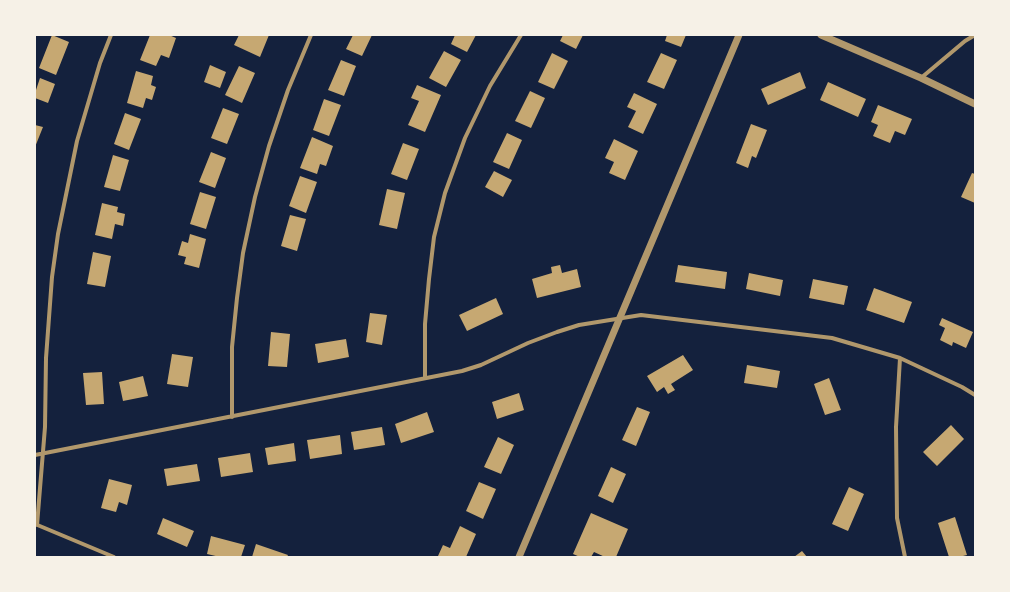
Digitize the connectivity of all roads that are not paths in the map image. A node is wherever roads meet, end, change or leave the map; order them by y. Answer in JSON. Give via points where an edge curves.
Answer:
{"nodes":[{"id":1,"x":111,"y":35,"type":"edge"},
{"id":2,"x":311,"y":35,"type":"edge"},
{"id":3,"x":521,"y":35,"type":"edge"},
{"id":4,"x":739,"y":35,"type":"edge"},
{"id":5,"x":821,"y":35,"type":"edge"},
{"id":6,"x":975,"y":36,"type":"edge"},
{"id":7,"x":921,"y":78,"type":"junction"},
{"id":8,"x":975,"y":104,"type":"edge"},
{"id":9,"x":620,"y":318,"type":"junction"},
{"id":10,"x":900,"y":358,"type":"junction"},
{"id":11,"x":425,"y":378,"type":"junction"},
{"id":12,"x":975,"y":395,"type":"edge"},
{"id":13,"x":232,"y":417,"type":"junction"},
{"id":14,"x":43,"y":454,"type":"junction"},
{"id":15,"x":35,"y":455,"type":"edge"},
{"id":16,"x":36,"y":525,"type":"edge"},
{"id":17,"x":114,"y":557,"type":"edge"},
{"id":18,"x":519,"y":557,"type":"edge"},
{"id":19,"x":905,"y":557,"type":"edge"}],
"edges":[{"from":1,"to":14,"type":"street","via":[[77,141],[58,234],[46,358]]},
{"from":2,"to":13,"type":"street","via":[[288,90],[255,197],[237,298],[232,347]]},
{"from":3,"to":11,"type":"street","via":[[490,86],[465,138],[445,193],[434,237],[429,279],[425,324]]},
{"from":4,"to":9,"type":"street"},
{"from":5,"to":7,"type":"street"},
{"from":6,"to":7,"type":"street","via":[[965,41]]},
{"from":7,"to":8,"type":"street"},
{"from":9,"to":10,"type":"street","via":[[641,315],[832,338]]},
{"from":9,"to":11,"type":"street","via":[[579,325],[481,365]]},
{"from":9,"to":18,"type":"street"},
{"from":10,"to":12,"type":"street"},
{"from":10,"to":19,"type":"street","via":[[896,427],[897,518]]},
{"from":11,"to":13,"type":"street"},
{"from":13,"to":14,"type":"street"},
{"from":14,"to":15,"type":"street"},
{"from":14,"to":16,"type":"street"},
{"from":16,"to":17,"type":"street"}]}
